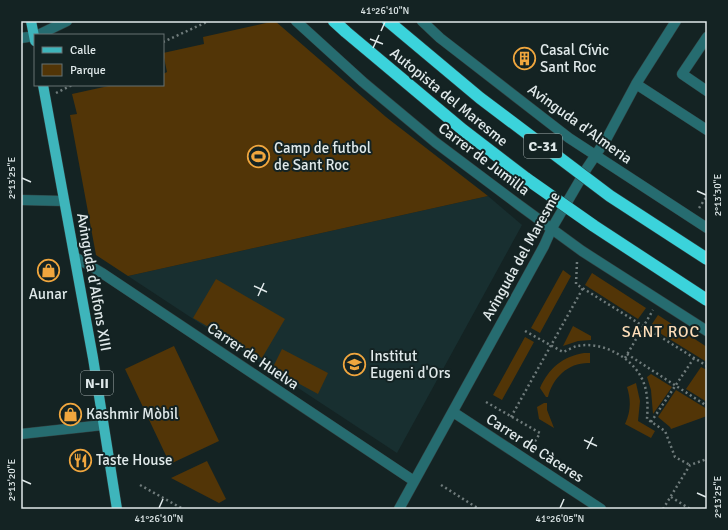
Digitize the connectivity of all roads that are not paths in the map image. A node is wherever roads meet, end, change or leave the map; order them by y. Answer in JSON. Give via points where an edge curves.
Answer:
{"nodes":[{"id":1,"x":31,"y":21,"type":"edge"},
{"id":2,"x":67,"y":21,"type":"edge"},
{"id":3,"x":296,"y":21,"type":"edge"},
{"id":4,"x":334,"y":21,"type":"edge"},
{"id":5,"x":388,"y":21,"type":"edge"},
{"id":6,"x":422,"y":21,"type":"edge"},
{"id":7,"x":676,"y":21,"type":"edge"},
{"id":8,"x":34,"y":34,"type":"edge"},
{"id":9,"x":41,"y":34,"type":"edge"},
{"id":10,"x":34,"y":37,"type":"edge"},
{"id":11,"x":707,"y":37,"type":"edge"},
{"id":12,"x":21,"y":38,"type":"edge"},
{"id":13,"x":636,"y":84,"type":"junction"},
{"id":14,"x":43,"y":86,"type":"edge"},
{"id":15,"x":707,"y":91,"type":"edge"},
{"id":16,"x":707,"y":130,"type":"edge"},
{"id":17,"x":596,"y":155,"type":"junction"},
{"id":18,"x":21,"y":200,"type":"edge"},
{"id":19,"x":64,"y":200,"type":"junction"},
{"id":20,"x":552,"y":228,"type":"junction"},
{"id":21,"x":707,"y":228,"type":"edge"},
{"id":22,"x":75,"y":257,"type":"junction"},
{"id":23,"x":707,"y":260,"type":"edge"},
{"id":24,"x":707,"y":300,"type":"edge"},
{"id":25,"x":707,"y":331,"type":"edge"},
{"id":26,"x":453,"y":412,"type":"junction"},
{"id":27,"x":103,"y":425,"type":"junction"},
{"id":28,"x":21,"y":434,"type":"edge"},
{"id":29,"x":414,"y":481,"type":"junction"},
{"id":30,"x":117,"y":509,"type":"edge"},
{"id":31,"x":398,"y":509,"type":"edge"},
{"id":32,"x":601,"y":509,"type":"edge"}],
"edges":[{"from":1,"to":8,"type":"main road"},
{"from":2,"to":9,"type":"street"},
{"from":3,"to":20,"type":"street","name":"Carrer de Jumilla","via":[[363,82],[435,142]]},
{"from":4,"to":24,"type":"highway","name":"Autopista del Maresme","number":"C-31","bridge":true,"via":[[463,130],[527,179]]},
{"from":5,"to":23,"type":"highway","name":"Autopista del Maresme","number":"C-31","bridge":true,"via":[[480,98],[610,196]]},
{"from":6,"to":17,"type":"street","name":"Avinguda d'Almeria","via":[[440,38],[569,138]]},
{"from":7,"to":13,"type":"street","name":"Avinguda del Maresme"},
{"from":10,"to":12,"type":"street"},
{"from":11,"to":15,"type":"street","via":[[682,74]]},
{"from":13,"to":16,"type":"street"},
{"from":13,"to":17,"type":"street","name":"Avinguda del Maresme"},
{"from":14,"to":19,"type":"main road","name":"Avinguda d'Alfons XIII","number":"N-II"},
{"from":17,"to":20,"type":"street","name":"Avinguda del Maresme"},
{"from":17,"to":21,"type":"street","name":"Avinguda d'Almeria"},
{"from":18,"to":19,"type":"street"},
{"from":19,"to":22,"type":"main road","name":"Avinguda d'Alfons XIII","number":"N-II"},
{"from":20,"to":25,"type":"street","name":"Carrer de Jumilla","via":[[582,251]]},
{"from":20,"to":26,"type":"street","name":"Avinguda del Maresme"},
{"from":22,"to":27,"type":"main road","name":"Avinguda d'Alfons XIII","number":"N-II"},
{"from":22,"to":29,"type":"street","name":"Carrer de Huelva"},
{"from":26,"to":29,"type":"street","name":"Avinguda del Maresme"},
{"from":26,"to":32,"type":"street","name":"Carrer de Càceres"},
{"from":27,"to":28,"type":"street"},
{"from":27,"to":30,"type":"main road","name":"Avinguda d'Alfons XIII","number":"N-II"},
{"from":29,"to":31,"type":"street","name":"Avinguda del Maresme"}]}
